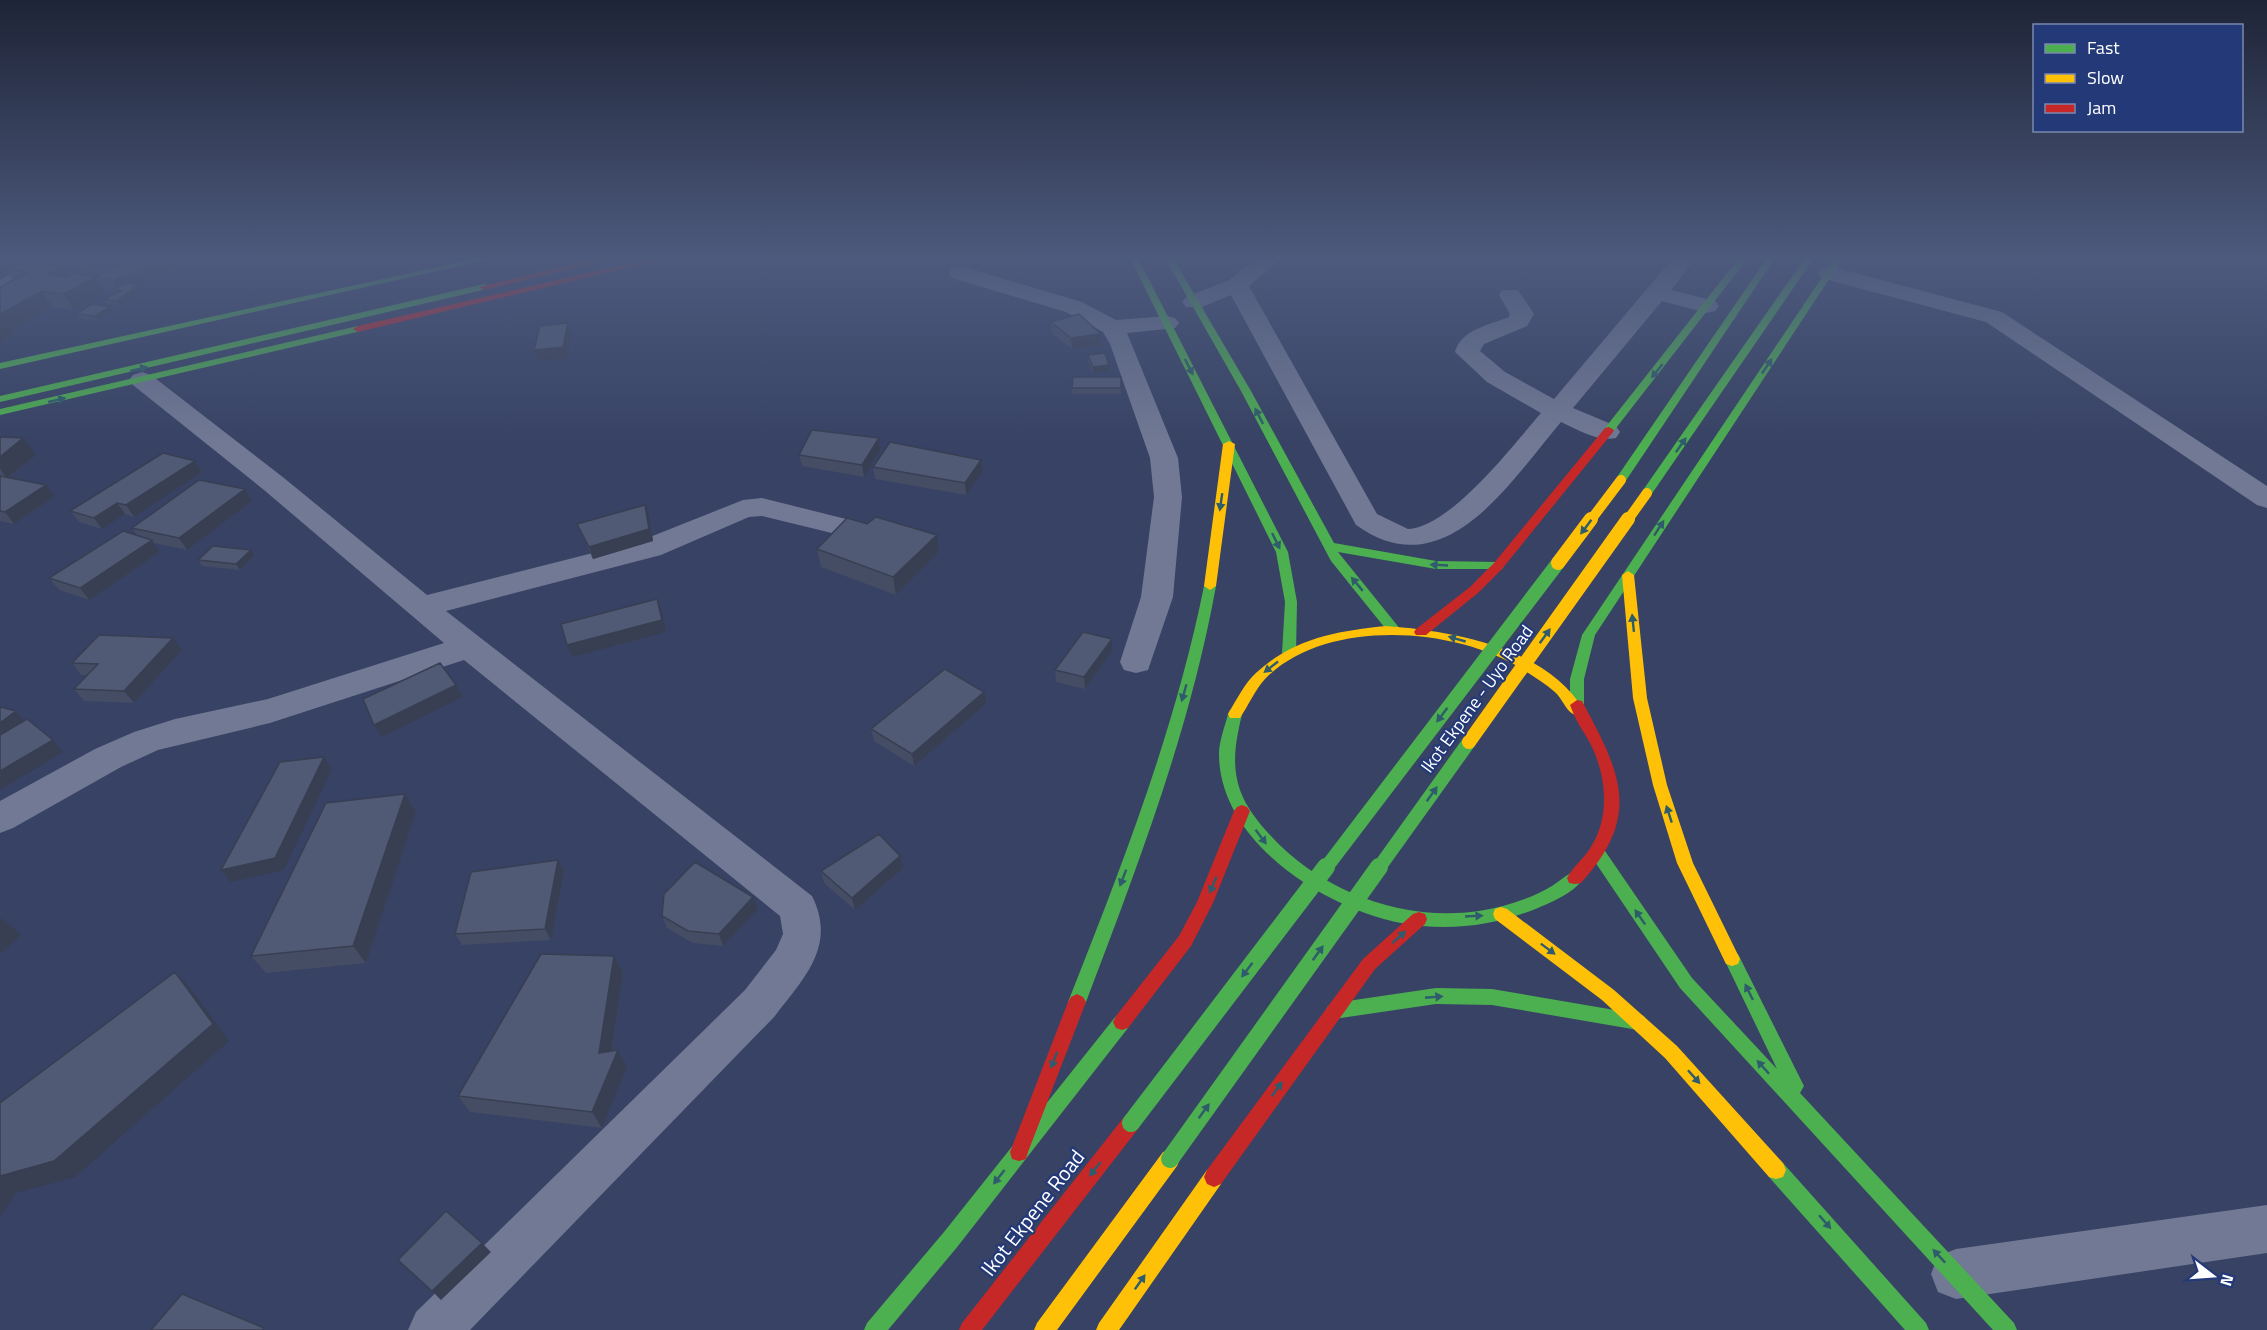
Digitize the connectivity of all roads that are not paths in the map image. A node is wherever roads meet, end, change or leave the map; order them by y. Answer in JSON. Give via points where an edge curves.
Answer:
{"nodes":[{"id":1,"x":209,"y":320,"type":"edge"},
{"id":2,"x":269,"y":320,"type":"edge"},
{"id":3,"x":342,"y":320,"type":"edge"},
{"id":4,"x":399,"y":320,"type":"edge"},
{"id":5,"x":1098,"y":320,"type":"edge"},
{"id":6,"x":1166,"y":320,"type":"edge"},
{"id":7,"x":1205,"y":320,"type":"edge"},
{"id":8,"x":1257,"y":320,"type":"edge"},
{"id":9,"x":1519,"y":320,"type":"edge"},
{"id":10,"x":1634,"y":320,"type":"edge"},
{"id":11,"x":1696,"y":320,"type":"edge"},
{"id":12,"x":1729,"y":320,"type":"edge"},
{"id":13,"x":1782,"y":320,"type":"edge"},
{"id":14,"x":1790,"y":320,"type":"edge"},
{"id":15,"x":2000,"y":320,"type":"edge"},
{"id":16,"x":1167,"y":323,"type":"junction"},
{"id":17,"x":1112,"y":327,"type":"junction"},
{"id":18,"x":0,"y":366,"type":"edge"},
{"id":19,"x":0,"y":378,"type":"edge"},
{"id":20,"x":142,"y":380,"type":"junction"},
{"id":21,"x":0,"y":399,"type":"edge"},
{"id":22,"x":0,"y":412,"type":"edge"},
{"id":23,"x":1557,"y":412,"type":"junction"},
{"id":24,"x":1607,"y":432,"type":"junction"},
{"id":25,"x":1228,"y":444,"type":"junction"},
{"id":26,"x":2267,"y":499,"type":"edge"},
{"id":27,"x":844,"y":527,"type":"edge"},
{"id":28,"x":1328,"y":546,"type":"junction"},
{"id":29,"x":1498,"y":566,"type":"junction"},
{"id":30,"x":1628,"y":575,"type":"junction"},
{"id":31,"x":422,"y":607,"type":"junction"},
{"id":32,"x":1394,"y":630,"type":"junction"},
{"id":33,"x":1420,"y":632,"type":"junction"},
{"id":34,"x":469,"y":647,"type":"junction"},
{"id":35,"x":1289,"y":653,"type":"junction"},
{"id":36,"x":1136,"y":662,"type":"dead end"},
{"id":37,"x":1577,"y":710,"type":"junction"},
{"id":38,"x":1242,"y":811,"type":"junction"},
{"id":39,"x":0,"y":818,"type":"edge"},
{"id":40,"x":1597,"y":852,"type":"junction"},
{"id":41,"x":1501,"y":914,"type":"junction"},
{"id":42,"x":1419,"y":919,"type":"junction"},
{"id":43,"x":1334,"y":1011,"type":"junction"},
{"id":44,"x":1638,"y":1022,"type":"junction"},
{"id":45,"x":1811,"y":1120,"type":"junction"},
{"id":46,"x":1131,"y":1123,"type":"joint"},
{"id":47,"x":1019,"y":1152,"type":"junction"},
{"id":48,"x":2267,"y":1229,"type":"edge"},
{"id":49,"x":1956,"y":1274,"type":"junction"},
{"id":50,"x":434,"y":1330,"type":"edge"},
{"id":51,"x":874,"y":1330,"type":"edge"},
{"id":52,"x":969,"y":1330,"type":"edge"},
{"id":53,"x":1044,"y":1330,"type":"edge"},
{"id":54,"x":1106,"y":1330,"type":"edge"},
{"id":55,"x":1919,"y":1330,"type":"edge"},
{"id":56,"x":2007,"y":1330,"type":"edge"}],
"edges":[{"from":1,"to":18,"type":"main road"},
{"from":2,"to":19,"type":"main road"},
{"from":21,"to":3,"type":"main road","one_way":true},
{"from":4,"to":20,"type":"main road"},
{"from":5,"to":17,"type":"street"},
{"from":6,"to":16,"type":"main road"},
{"from":28,"to":7,"type":"main road","one_way":true},
{"from":8,"to":23,"type":"street","via":[[1366,519],[1388,535],[1423,537],[1451,523]]},
{"from":9,"to":23,"type":"street","via":[[1475,339],[1467,352],[1479,366]]},
{"from":10,"to":23,"type":"street"},
{"from":11,"to":24,"type":"main road","one_way":true},
{"from":12,"to":46,"type":"main road","name":"Ikot Ekpene - Uyo Road","one_way":true,"bridge":true,"via":[[1621,480]]},
{"from":53,"to":13,"type":"main road","name":"Ikot Ekpene - Uyo Road","one_way":true,"bridge":true,"via":[[1647,493]]},
{"from":30,"to":14,"type":"main road","one_way":true},
{"from":15,"to":26,"type":"street"},
{"from":16,"to":17,"type":"street"},
{"from":16,"to":25,"type":"main road","one_way":true},
{"from":17,"to":36,"type":"street","via":[[1122,344],[1164,458],[1168,497],[1157,597]]},
{"from":22,"to":20,"type":"main road","one_way":true},
{"from":20,"to":31,"type":"street"},
{"from":23,"to":24,"type":"street"},
{"from":24,"to":29,"type":"main road"},
{"from":25,"to":35,"type":"main road","one_way":true,"via":[[1282,552],[1291,584]]},
{"from":25,"to":47,"type":"main road","one_way":true,"via":[[1199,641],[1152,802]]},
{"from":27,"to":31,"type":"street","via":[[762,507],[743,509],[650,548]]},
{"from":29,"to":28,"type":"main road","one_way":true,"via":[[1436,566]]},
{"from":32,"to":28,"type":"main road","one_way":true},
{"from":29,"to":33,"type":"main road"},
{"from":30,"to":37,"type":"main road","via":[[1589,635],[1576,674]]},
{"from":45,"to":30,"type":"main road","one_way":true,"via":[[1685,863],[1660,785],[1640,698]]},
{"from":31,"to":34,"type":"street"},
{"from":32,"to":33,"type":"main road"},
{"from":32,"to":35,"type":"main road","via":[[1337,635]]},
{"from":37,"to":33,"type":"main road","one_way":true,"via":[[1559,688],[1510,657],[1452,637]]},
{"from":34,"to":39,"type":"street","via":[[270,711],[147,741],[108,758]]},
{"from":34,"to":50,"type":"street","via":[[798,908],[803,934],[793,960],[760,1003]]},
{"from":35,"to":38,"type":"main road","one_way":true,"via":[[1252,682],[1230,719],[1226,764]]},
{"from":37,"to":40,"type":"main road","via":[[1609,771],[1609,830]]},
{"from":38,"to":42,"type":"main road","one_way":true,"via":[[1269,848],[1310,880],[1361,904]]},
{"from":38,"to":47,"type":"main road","one_way":true,"via":[[1205,903],[1185,941]]},
{"from":40,"to":41,"type":"main road","via":[[1583,874],[1559,890]]},
{"from":45,"to":40,"type":"main road","one_way":true,"via":[[1686,983]]},
{"from":42,"to":41,"type":"main road","one_way":true},
{"from":41,"to":44,"type":"main road","one_way":true},
{"from":43,"to":42,"type":"main road","one_way":true,"via":[[1369,964]]},
{"from":43,"to":44,"type":"main road","one_way":true,"via":[[1436,996],[1492,997]]},
{"from":54,"to":43,"type":"main road","one_way":true},
{"from":44,"to":55,"type":"main road","one_way":true,"via":[[1671,1052]]},
{"from":49,"to":45,"type":"main road","one_way":true},
{"from":46,"to":52,"type":"main road","name":"Ikot Ekpene Road","one_way":true},
{"from":47,"to":51,"type":"main road","one_way":true},
{"from":48,"to":49,"type":"street"},
{"from":49,"to":56,"type":"main road"}]}
